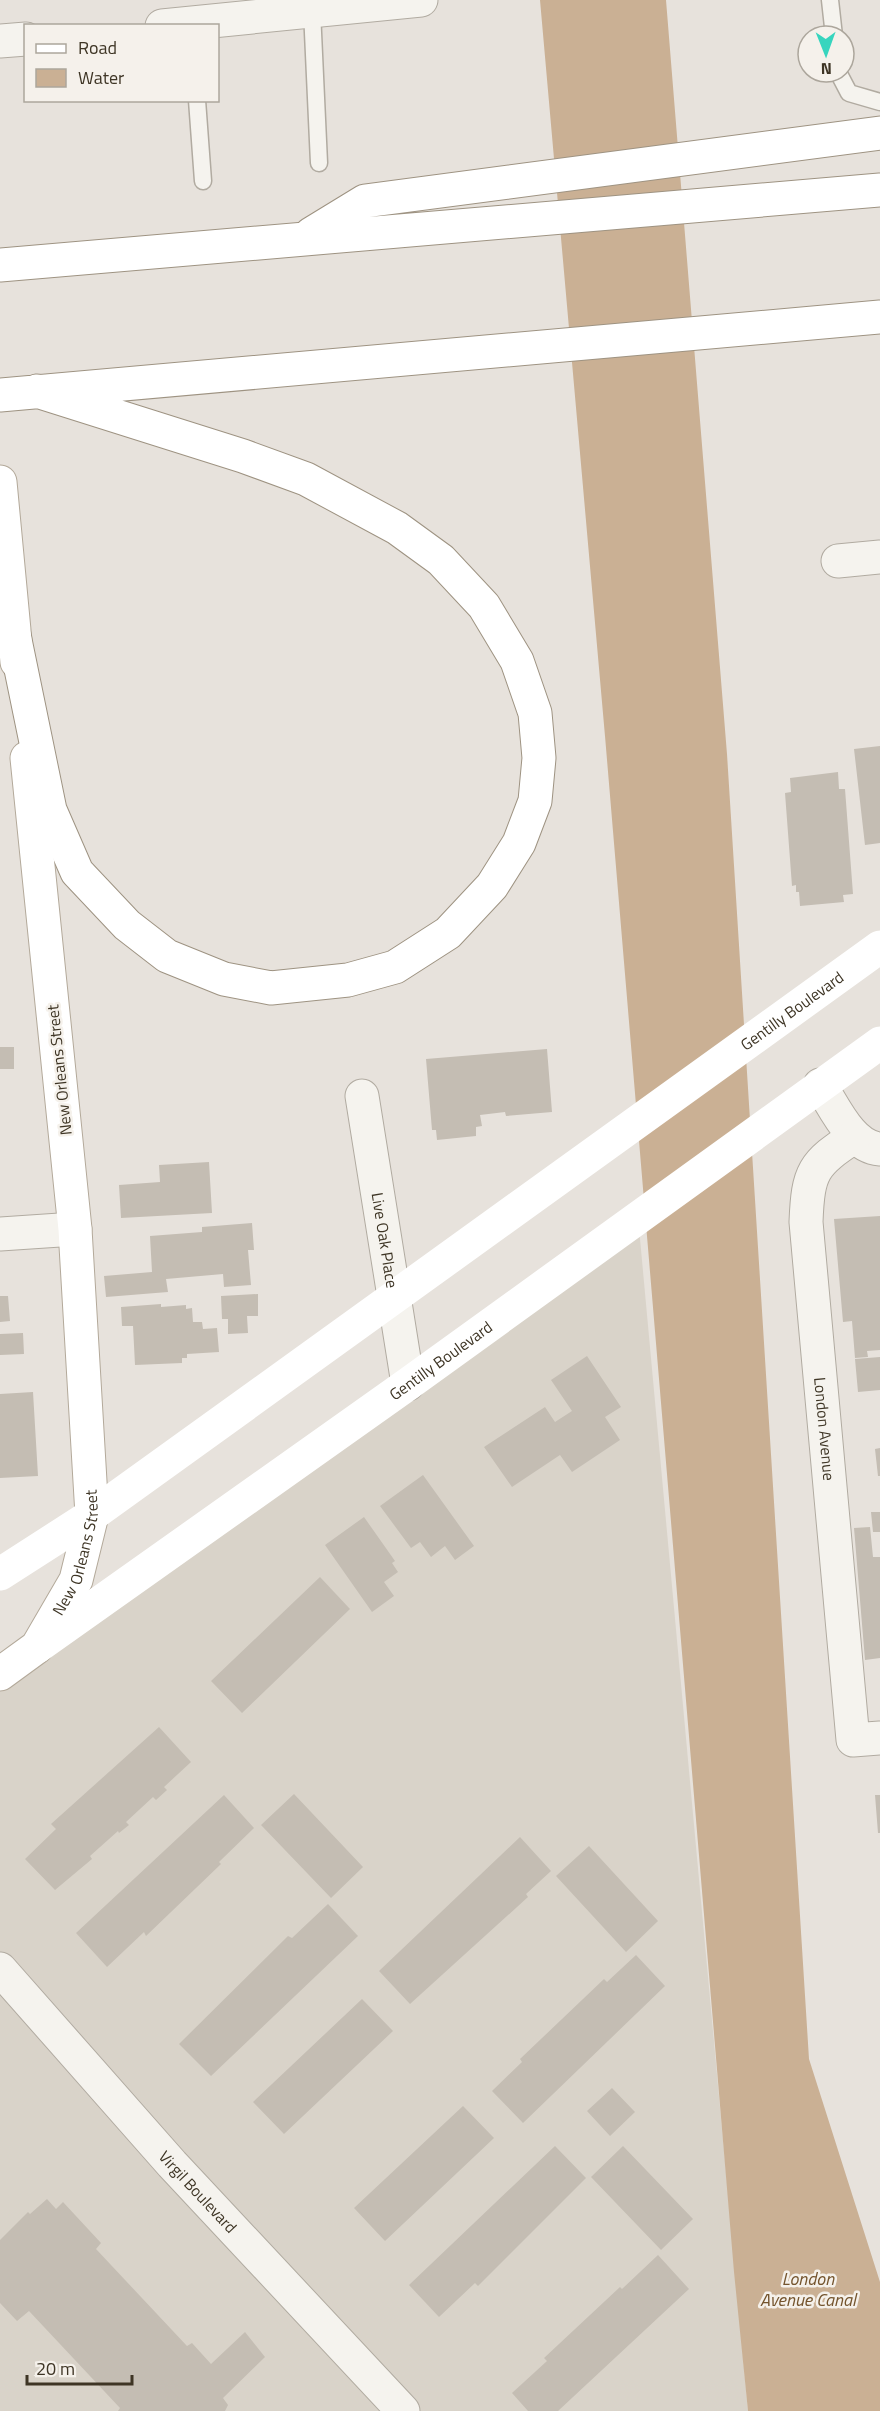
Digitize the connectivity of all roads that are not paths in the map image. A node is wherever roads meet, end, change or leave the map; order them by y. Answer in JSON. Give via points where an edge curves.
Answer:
{"nodes":[{"id":1,"x":421,"y":0,"type":"edge"},
{"id":2,"x":830,"y":0,"type":"edge"},
{"id":3,"x":312,"y":11,"type":"junction"},
{"id":4,"x":191,"y":24,"type":"edge"},
{"id":5,"x":833,"y":24,"type":"edge"},
{"id":6,"x":24,"y":39,"type":"edge"},
{"id":7,"x":0,"y":41,"type":"edge"},
{"id":8,"x":844,"y":84,"type":"edge"},
{"id":9,"x":197,"y":102,"type":"edge"},
{"id":10,"x":880,"y":102,"type":"edge"},
{"id":11,"x":880,"y":133,"type":"edge"},
{"id":12,"x":319,"y":163,"type":"dead end"},
{"id":13,"x":203,"y":181,"type":"dead end"},
{"id":14,"x":880,"y":190,"type":"edge"},
{"id":15,"x":307,"y":237,"type":"junction"},
{"id":16,"x":0,"y":265,"type":"edge"},
{"id":17,"x":880,"y":317,"type":"edge"},
{"id":18,"x":37,"y":391,"type":"junction"},
{"id":19,"x":0,"y":395,"type":"edge"},
{"id":20,"x":0,"y":482,"type":"edge"},
{"id":21,"x":880,"y":557,"type":"edge"},
{"id":22,"x":838,"y":561,"type":"dead end"},
{"id":23,"x":7,"y":636,"type":"edge"},
{"id":24,"x":880,"y":947,"type":"edge"},
{"id":25,"x":880,"y":1043,"type":"edge"},
{"id":26,"x":808,"y":1093,"type":"junction"},
{"id":27,"x":362,"y":1096,"type":"dead end"},
{"id":28,"x":867,"y":1143,"type":"edge"},
{"id":29,"x":75,"y":1228,"type":"junction"},
{"id":30,"x":0,"y":1234,"type":"edge"},
{"id":31,"x":394,"y":1297,"type":"junction"},
{"id":32,"x":408,"y":1384,"type":"junction"},
{"id":33,"x":92,"y":1515,"type":"junction"},
{"id":34,"x":0,"y":1574,"type":"edge"},
{"id":35,"x":37,"y":1647,"type":"junction"},
{"id":36,"x":0,"y":1674,"type":"edge"},
{"id":37,"x":867,"y":1739,"type":"edge"},
{"id":38,"x":0,"y":1970,"type":"edge"},
{"id":39,"x":403,"y":2411,"type":"edge"}],
"edges":[{"from":1,"to":3,"type":"street"},
{"from":2,"to":5,"type":"lane"},
{"from":3,"to":4,"type":"street"},
{"from":3,"to":12,"type":"lane"},
{"from":6,"to":7,"type":"street"},
{"from":8,"to":10,"type":"lane","via":[[849,93]]},
{"from":9,"to":13,"type":"lane"},
{"from":11,"to":15,"type":"main road","via":[[365,201]]},
{"from":14,"to":15,"type":"main road"},
{"from":15,"to":16,"type":"main road"},
{"from":17,"to":18,"type":"main road"},
{"from":18,"to":19,"type":"main road"},
{"from":18,"to":23,"type":"main road","via":[[306,479],[397,528],[448,568],[484,606],[517,661],[535,713],[539,758],[534,801],[519,843],[492,886],[448,933],[395,967],[348,980],[271,988],[224,979],[167,956],[127,925],[77,872],[50,810]]},
{"from":20,"to":23,"type":"main road","name":"New Orleans Street"},
{"from":21,"to":22,"type":"street"},
{"from":23,"to":29,"type":"main road","name":"New Orleans Street"},
{"from":24,"to":31,"type":"main road","name":"Gentilly Boulevard"},
{"from":25,"to":26,"type":"main road","name":"Gentilly Boulevard"},
{"from":26,"to":28,"type":"street"},
{"from":26,"to":32,"type":"main road","name":"Gentilly Boulevard"},
{"from":27,"to":31,"type":"street","name":"Live Oak Place"},
{"from":28,"to":37,"type":"street","name":"London Avenue","via":[[825,1156],[816,1166],[806,1204]]},
{"from":29,"to":30,"type":"street"},
{"from":29,"to":33,"type":"main road","name":"New Orleans Street"},
{"from":31,"to":32,"type":"street","name":"Live Oak Place"},
{"from":31,"to":33,"type":"main road","name":"Gentilly Boulevard"},
{"from":32,"to":35,"type":"main road","name":"Gentilly Boulevard"},
{"from":33,"to":34,"type":"main road","name":"Gentilly Boulevard"},
{"from":33,"to":35,"type":"main road","name":"New Orleans Street","via":[[76,1580]]},
{"from":35,"to":36,"type":"main road","name":"Gentilly Boulevard"},
{"from":38,"to":39,"type":"street","name":"Virgil Boulevard","via":[[172,2164]]}]}
